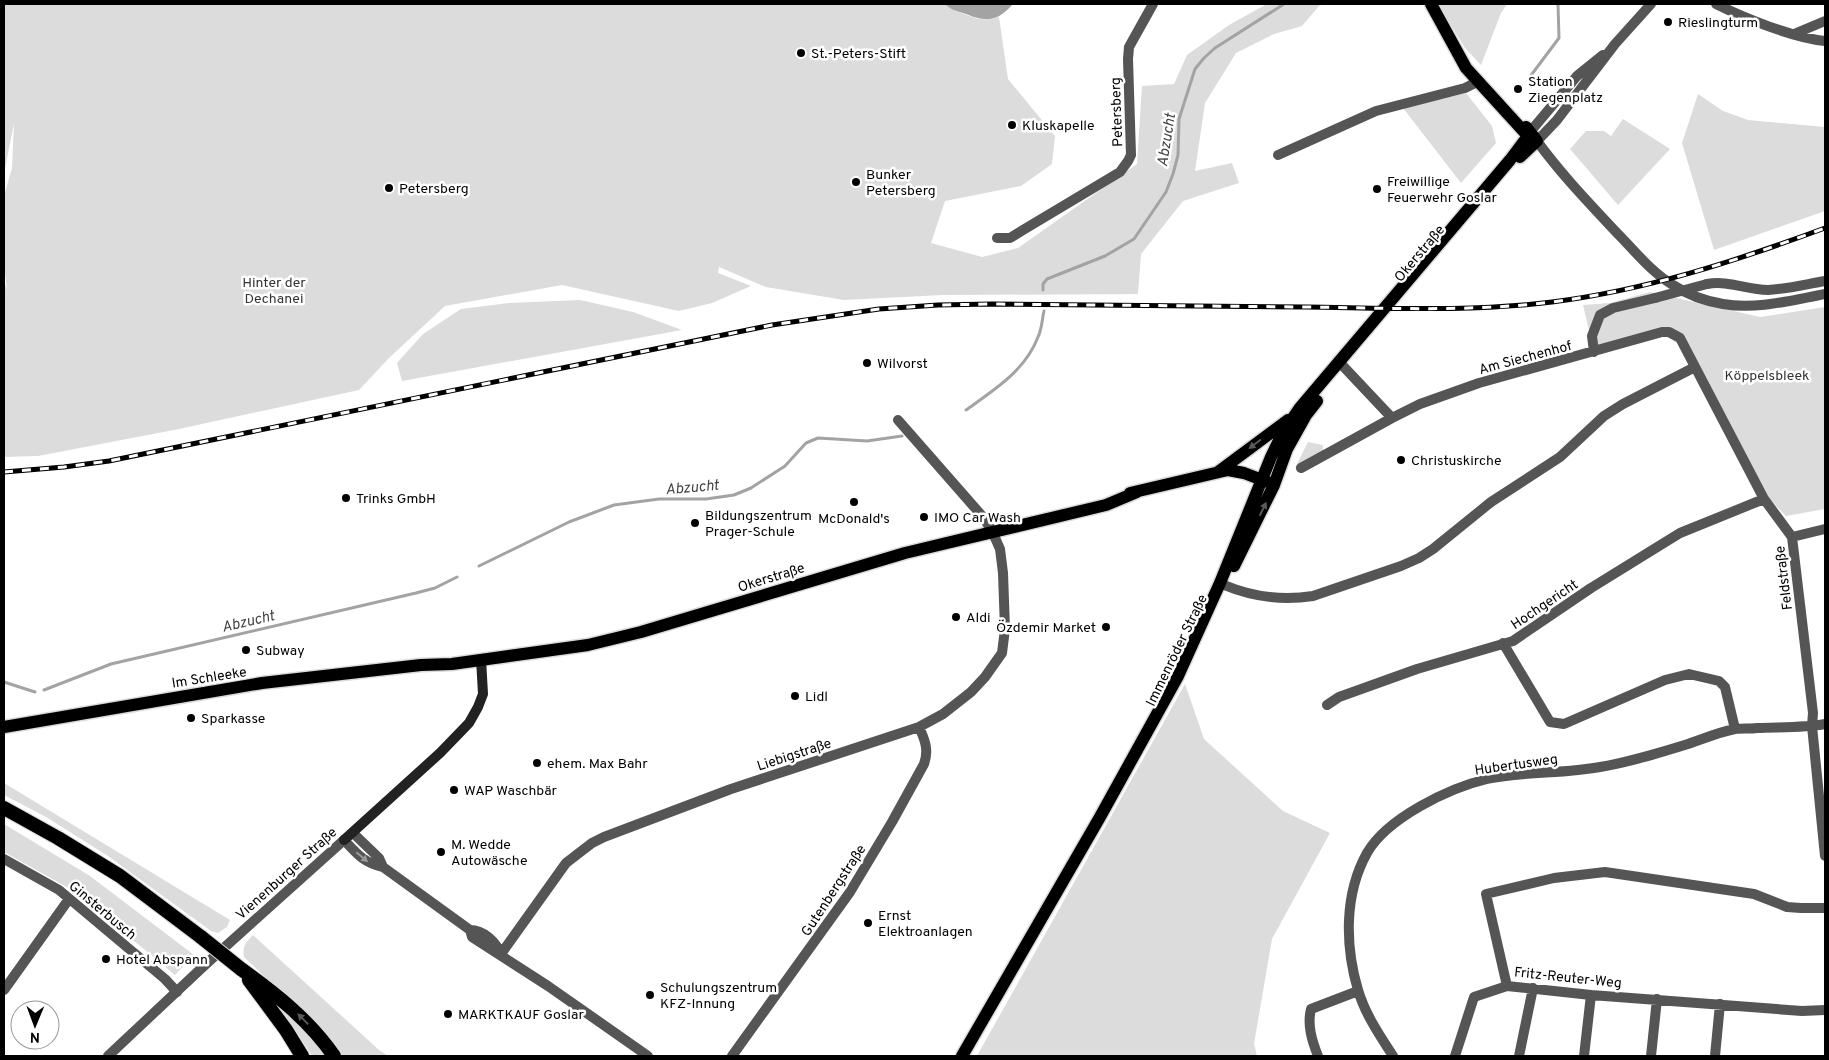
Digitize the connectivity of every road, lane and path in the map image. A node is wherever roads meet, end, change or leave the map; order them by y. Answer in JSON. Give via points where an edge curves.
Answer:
{"nodes":[{"id":1,"x":1153,"y":4,"type":"edge"},
{"id":2,"x":1431,"y":4,"type":"edge"},
{"id":3,"x":1651,"y":4,"type":"edge"},
{"id":4,"x":1716,"y":4,"type":"edge"},
{"id":5,"x":1825,"y":21,"type":"edge"},
{"id":6,"x":1794,"y":34,"type":"junction"},
{"id":7,"x":1825,"y":41,"type":"edge"},
{"id":8,"x":1479,"y":81,"type":"junction"},
{"id":9,"x":1532,"y":138,"type":"junction"},
{"id":10,"x":1278,"y":154,"type":"dead end"},
{"id":11,"x":997,"y":238,"type":"dead end"},
{"id":12,"x":1825,"y":280,"type":"edge"},
{"id":13,"x":1825,"y":294,"type":"edge"},
{"id":14,"x":1669,"y":332,"type":"joint"},
{"id":15,"x":1362,"y":339,"type":"junction"},
{"id":16,"x":1594,"y":352,"type":"junction"},
{"id":17,"x":1343,"y":366,"type":"junction"},
{"id":18,"x":1695,"y":367,"type":"junction"},
{"id":19,"x":1295,"y":416,"type":"junction"},
{"id":20,"x":1392,"y":418,"type":"junction"},
{"id":21,"x":898,"y":420,"type":"dead end"},
{"id":22,"x":1301,"y":468,"type":"dead end"},
{"id":23,"x":1280,"y":469,"type":"joint"},
{"id":24,"x":1216,"y":473,"type":"junction"},
{"id":25,"x":1260,"y":483,"type":"junction"},
{"id":26,"x":1273,"y":488,"type":"junction"},
{"id":27,"x":1764,"y":498,"type":"junction"},
{"id":28,"x":1825,"y":529,"type":"edge"},
{"id":29,"x":992,"y":531,"type":"junction"},
{"id":30,"x":1792,"y":537,"type":"junction"},
{"id":31,"x":1224,"y":585,"type":"junction"},
{"id":32,"x":1503,"y":643,"type":"junction"},
{"id":33,"x":479,"y":660,"type":"junction"},
{"id":34,"x":1327,"y":705,"type":"dead end"},
{"id":35,"x":1825,"y":724,"type":"edge"},
{"id":36,"x":1812,"y":726,"type":"junction"},
{"id":37,"x":4,"y":727,"type":"edge"},
{"id":38,"x":919,"y":727,"type":"junction"},
{"id":39,"x":1735,"y":729,"type":"junction"},
{"id":40,"x":4,"y":808,"type":"edge"},
{"id":41,"x":1100,"y":818,"type":"junction"},
{"id":42,"x":353,"y":833,"type":"junction"},
{"id":43,"x":344,"y":840,"type":"junction"},
{"id":44,"x":1825,"y":856,"type":"edge"},
{"id":45,"x":4,"y":859,"type":"edge"},
{"id":46,"x":383,"y":867,"type":"junction"},
{"id":47,"x":69,"y":899,"type":"junction"},
{"id":48,"x":1825,"y":908,"type":"edge"},
{"id":49,"x":501,"y":954,"type":"junction"},
{"id":50,"x":241,"y":969,"type":"junction"},
{"id":51,"x":1507,"y":986,"type":"junction"},
{"id":52,"x":1533,"y":988,"type":"junction"},
{"id":53,"x":4,"y":990,"type":"edge"},
{"id":54,"x":1358,"y":991,"type":"junction"},
{"id":55,"x":177,"y":992,"type":"junction"},
{"id":56,"x":1591,"y":995,"type":"junction"},
{"id":57,"x":1657,"y":999,"type":"junction"},
{"id":58,"x":1720,"y":1004,"type":"junction"},
{"id":59,"x":1825,"y":1010,"type":"edge"},
{"id":60,"x":108,"y":1056,"type":"edge"},
{"id":61,"x":302,"y":1056,"type":"edge"},
{"id":62,"x":334,"y":1056,"type":"edge"},
{"id":63,"x":648,"y":1056,"type":"edge"},
{"id":64,"x":732,"y":1056,"type":"edge"},
{"id":65,"x":962,"y":1056,"type":"edge"},
{"id":66,"x":1318,"y":1056,"type":"edge"},
{"id":67,"x":1393,"y":1056,"type":"edge"},
{"id":68,"x":1455,"y":1056,"type":"edge"},
{"id":69,"x":1519,"y":1056,"type":"edge"},
{"id":70,"x":1584,"y":1056,"type":"edge"},
{"id":71,"x":1651,"y":1056,"type":"edge"},
{"id":72,"x":1715,"y":1056,"type":"edge"}],
"edges":[{"from":1,"to":11,"type":"street","name":"Petersberg","via":[[1129,47],[1131,155],[1125,167],[1010,238]]},
{"from":2,"to":8,"type":"main road"},
{"from":3,"to":9,"type":"street","name":"Okerstraße","via":[[1615,44],[1577,76]]},
{"from":4,"to":6,"type":"street"},
{"from":5,"to":6,"type":"street"},
{"from":6,"to":7,"type":"street"},
{"from":8,"to":9,"type":"main road","via":[[1501,104],[1514,112]]},
{"from":8,"to":10,"type":"street","via":[[1362,116]]},
{"from":9,"to":13,"type":"street","via":[[1547,164],[1582,195],[1654,272],[1673,286],[1725,304],[1766,305]]},
{"from":9,"to":15,"type":"main road","name":"Okerstraße"},
{"from":12,"to":16,"type":"street","bridge":true,"via":[[1768,290],[1720,282],[1612,308],[1600,315],[1592,336]]},
{"from":14,"to":16,"type":"street","name":"Am Siechenhof"},
{"from":14,"to":18,"type":"street","name":"Feldstraße","via":[[1680,338]]},
{"from":15,"to":17,"type":"main road","name":"Okerstraße"},
{"from":15,"to":19,"type":"main road","name":"Okerstraße"},
{"from":16,"to":20,"type":"street","name":"Am Siechenhof","via":[[1478,383]]},
{"from":17,"to":20,"type":"street"},
{"from":17,"to":23,"type":"main road","name":"Okerstraße","via":[[1306,415]]},
{"from":18,"to":27,"type":"street","name":"Feldstraße"},
{"from":18,"to":31,"type":"street","via":[[1604,416],[1560,457],[1491,502],[1433,549],[1401,566],[1301,598],[1247,594]]},
{"from":19,"to":24,"type":"main road","one_way":true},
{"from":19,"to":25,"type":"main road","name":"Immenröder Straße","via":[[1282,434]]},
{"from":20,"to":22,"type":"street","name":"Am Siechenhof"},
{"from":21,"to":29,"type":"street","name":"Liebigstraße","via":[[977,509]]},
{"from":23,"to":26,"type":"main road","name":"Immenröder Straße"},
{"from":24,"to":25,"type":"main road","name":"Okerstraße","via":[[1242,476]]},
{"from":24,"to":29,"type":"main road","name":"Okerstraße","via":[[1081,504],[1072,512]]},
{"from":25,"to":26,"type":"main road","name":"Okerstraße"},
{"from":25,"to":41,"type":"main road","name":"Immenröder Straße","via":[[1188,655]]},
{"from":31,"to":26,"type":"main road","name":"Immenröder Straße","one_way":true},
{"from":27,"to":30,"type":"street","name":"Feldstraße"},
{"from":27,"to":32,"type":"street","name":"Hochgericht","via":[[1680,534],[1591,588],[1513,641]]},
{"from":28,"to":30,"type":"street"},
{"from":29,"to":33,"type":"main road","name":"Okerstraße","via":[[875,561],[620,638],[564,650]]},
{"from":29,"to":38,"type":"street","name":"Liebigstraße","via":[[1000,549],[1003,573],[1005,629],[1002,653],[971,692],[943,714]]},
{"from":30,"to":36,"type":"street","name":"Feldstraße"},
{"from":31,"to":41,"type":"main road","name":"Immenröder Straße","via":[[1181,678]]},
{"from":32,"to":34,"type":"street","name":"Hochgericht","via":[[1417,669],[1339,697]]},
{"from":32,"to":39,"type":"street","via":[[1550,722],[1564,724],[1665,680],[1689,674],[1719,682],[1725,687]]},
{"from":33,"to":37,"type":"main road","name":"Im Schleeke","via":[[244,686]]},
{"from":33,"to":42,"type":"main road","name":"Vienenburger Straße","via":[[478,707],[469,723]]},
{"from":35,"to":36,"type":"street","name":"Hubertusweg"},
{"from":36,"to":39,"type":"street","name":"Hubertusweg"},
{"from":36,"to":44,"type":"street","name":"Feldstraße"},
{"from":38,"to":49,"type":"street","name":"Liebigstraße","via":[[731,789],[598,840],[566,862]]},
{"from":38,"to":64,"type":"street","name":"Gutenbergstraße","via":[[927,756],[892,822],[850,892]]},
{"from":39,"to":54,"type":"street","name":"Hubertusweg","via":[[1632,761],[1597,768],[1487,779],[1431,800],[1408,814],[1371,848],[1353,892],[1348,919]]},
{"from":40,"to":50,"type":"highway","bridge":true,"via":[[120,876]]},
{"from":41,"to":65,"type":"main road","name":"Immenröder Straße"},
{"from":42,"to":43,"type":"main road","name":"Vienenburger Straße"},
{"from":42,"to":46,"type":"street","via":[[379,858]]},
{"from":43,"to":46,"type":"street","one_way":true,"via":[[371,864]]},
{"from":43,"to":55,"type":"street","name":"Vienenburger Straße"},
{"from":45,"to":47,"type":"street","name":"Ginsterbusch"},
{"from":46,"to":49,"type":"street","via":[[470,930],[472,937]]},
{"from":47,"to":53,"type":"street"},
{"from":47,"to":55,"type":"street","name":"Ginsterbusch"},
{"from":48,"to":51,"type":"street","name":"Fritz-Reuter-Weg","via":[[1787,907],[1754,894],[1605,872],[1515,886],[1486,894]]},
{"from":49,"to":63,"type":"street"},
{"from":50,"to":61,"type":"highway"},
{"from":62,"to":50,"type":"highway","one_way":true,"via":[[301,1017]]},
{"from":51,"to":52,"type":"street","name":"Fritz-Reuter-Weg"},
{"from":51,"to":68,"type":"street","via":[[1474,997]]},
{"from":52,"to":56,"type":"street","name":"Fritz-Reuter-Weg"},
{"from":52,"to":69,"type":"street"},
{"from":54,"to":66,"type":"street","via":[[1311,1009],[1312,1042]]},
{"from":54,"to":67,"type":"street","name":"Hubertusweg","via":[[1377,1032]]},
{"from":55,"to":60,"type":"street","name":"Vienenburger Straße"},
{"from":56,"to":57,"type":"street","name":"Fritz-Reuter-Weg"},
{"from":56,"to":70,"type":"street"},
{"from":57,"to":58,"type":"street","name":"Fritz-Reuter-Weg"},
{"from":57,"to":71,"type":"street"},
{"from":58,"to":59,"type":"street","name":"Fritz-Reuter-Weg","via":[[1816,1012]]},
{"from":58,"to":72,"type":"street"}]}
